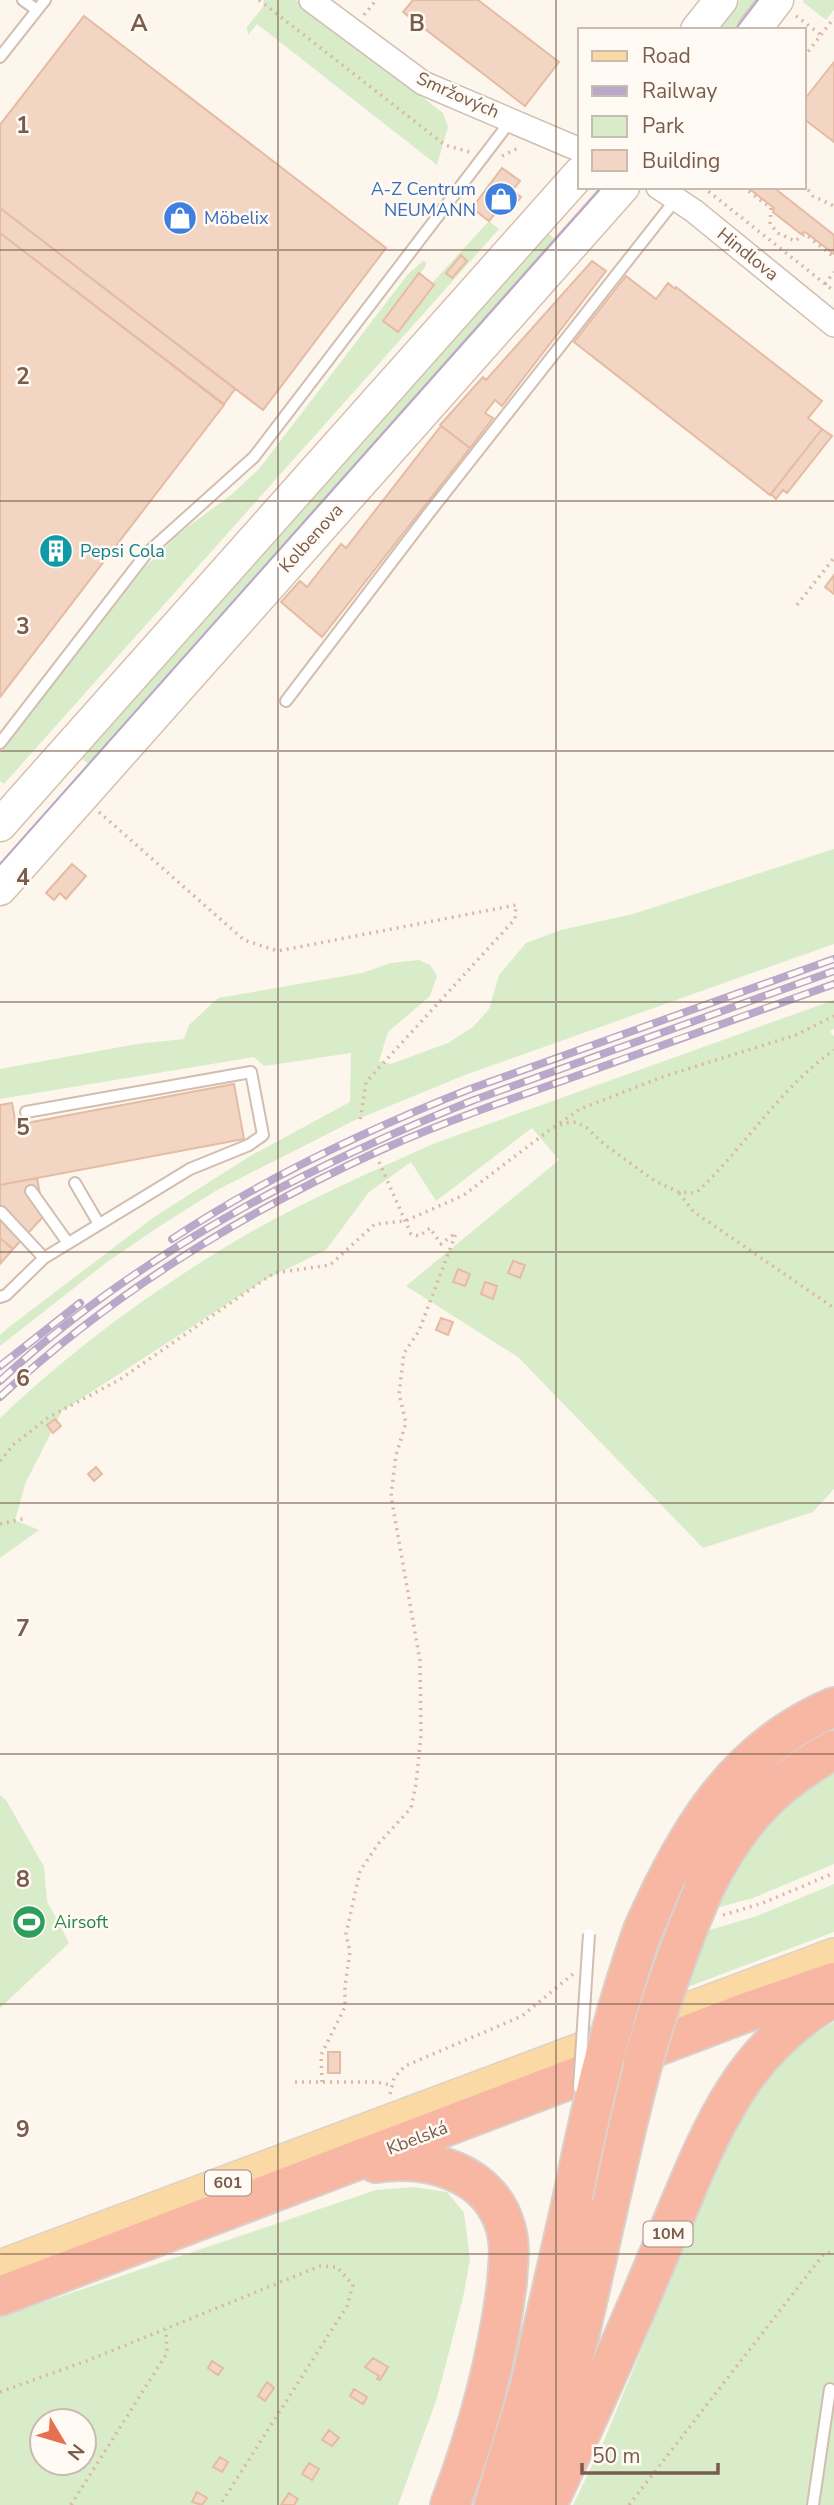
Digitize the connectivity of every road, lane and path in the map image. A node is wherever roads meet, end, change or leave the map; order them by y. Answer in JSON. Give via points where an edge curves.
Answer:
{"nodes":[{"id":1,"x":23,"y":0,"type":"edge"},
{"id":2,"x":45,"y":0,"type":"edge"},
{"id":3,"x":259,"y":0,"type":"edge"},
{"id":4,"x":311,"y":0,"type":"edge"},
{"id":5,"x":376,"y":0,"type":"edge"},
{"id":6,"x":722,"y":0,"type":"edge"},
{"id":7,"x":783,"y":5,"type":"edge"},
{"id":8,"x":369,"y":9,"type":"dead end"},
{"id":9,"x":37,"y":10,"type":"junction"},
{"id":10,"x":834,"y":19,"type":"edge"},
{"id":11,"x":699,"y":28,"type":"edge"},
{"id":12,"x":756,"y":28,"type":"edge"},
{"id":13,"x":821,"y":35,"type":"junction"},
{"id":14,"x":5,"y":41,"type":"edge"},
{"id":15,"x":806,"y":54,"type":"edge"},
{"id":16,"x":0,"y":57,"type":"edge"},
{"id":17,"x":512,"y":119,"type":"junction"},
{"id":18,"x":532,"y":147,"type":"dead end"},
{"id":19,"x":578,"y":149,"type":"edge"},
{"id":20,"x":483,"y":156,"type":"junction"},
{"id":21,"x":578,"y":175,"type":"edge"},
{"id":22,"x":806,"y":187,"type":"edge"},
{"id":23,"x":620,"y":189,"type":"edge"},
{"id":24,"x":706,"y":189,"type":"edge"},
{"id":25,"x":746,"y":189,"type":"edge"},
{"id":26,"x":667,"y":193,"type":"edge"},
{"id":27,"x":834,"y":205,"type":"edge"},
{"id":28,"x":834,"y":257,"type":"edge"},
{"id":29,"x":834,"y":272,"type":"edge"},
{"id":30,"x":825,"y":284,"type":"junction"},
{"id":31,"x":834,"y":290,"type":"edge"},
{"id":32,"x":834,"y":325,"type":"edge"},
{"id":33,"x":834,"y":558,"type":"edge"},
{"id":34,"x":797,"y":605,"type":"dead end"},
{"id":35,"x":286,"y":701,"type":"dead end"},
{"id":36,"x":0,"y":743,"type":"edge"},
{"id":37,"x":82,"y":796,"type":"junction"},
{"id":38,"x":0,"y":825,"type":"edge"},
{"id":39,"x":0,"y":889,"type":"edge"},
{"id":40,"x":834,"y":1016,"type":"edge"},
{"id":41,"x":834,"y":1050,"type":"edge"},
{"id":42,"x":26,"y":1112,"type":"dead end"},
{"id":43,"x":360,"y":1121,"type":"dead end"},
{"id":44,"x":552,"y":1128,"type":"junction"},
{"id":45,"x":379,"y":1162,"type":"dead end"},
{"id":46,"x":75,"y":1184,"type":"dead end"},
{"id":47,"x":31,"y":1191,"type":"dead end"},
{"id":48,"x":678,"y":1192,"type":"junction"},
{"id":49,"x":1,"y":1212,"type":"edge"},
{"id":50,"x":405,"y":1221,"type":"junction"},
{"id":51,"x":99,"y":1224,"type":"junction"},
{"id":52,"x":68,"y":1243,"type":"junction"},
{"id":53,"x":44,"y":1258,"type":"junction"},
{"id":54,"x":0,"y":1297,"type":"edge"},
{"id":55,"x":834,"y":1308,"type":"edge"},
{"id":56,"x":0,"y":1461,"type":"edge"},
{"id":57,"x":27,"y":1518,"type":"dead end"},
{"id":58,"x":0,"y":1524,"type":"edge"},
{"id":59,"x":834,"y":1707,"type":"edge"},
{"id":60,"x":834,"y":1750,"type":"edge"},
{"id":61,"x":589,"y":1934,"type":"dead end"},
{"id":62,"x":834,"y":1956,"type":"edge"},
{"id":63,"x":834,"y":1982,"type":"edge"},
{"id":64,"x":834,"y":1997,"type":"edge"},
{"id":65,"x":295,"y":2082,"type":"dead end"},
{"id":66,"x":323,"y":2082,"type":"junction"},
{"id":67,"x":391,"y":2085,"type":"dead end"},
{"id":68,"x":578,"y":2106,"type":"dead end"},
{"id":69,"x":577,"y":2119,"type":"dead end"},
{"id":70,"x":299,"y":2182,"type":"junction"},
{"id":71,"x":573,"y":2196,"type":"junction"},
{"id":72,"x":834,"y":2251,"type":"edge"},
{"id":73,"x":0,"y":2268,"type":"edge"},
{"id":74,"x":0,"y":2295,"type":"edge"},
{"id":75,"x":166,"y":2329,"type":"junction"},
{"id":76,"x":830,"y":2389,"type":"dead end"},
{"id":77,"x":0,"y":2392,"type":"edge"},
{"id":78,"x":71,"y":2505,"type":"edge"},
{"id":79,"x":220,"y":2505,"type":"edge"},
{"id":80,"x":450,"y":2505,"type":"edge"},
{"id":81,"x":494,"y":2505,"type":"edge"},
{"id":82,"x":524,"y":2505,"type":"edge"},
{"id":83,"x":547,"y":2505,"type":"edge"},
{"id":84,"x":629,"y":2505,"type":"edge"},
{"id":85,"x":813,"y":2505,"type":"edge"}],
"edges":[{"from":1,"to":9,"type":"lane"},
{"from":2,"to":9,"type":"lane"},
{"from":3,"to":20,"type":"path","via":[[445,145]]},
{"from":4,"to":17,"type":"street","name":"Smržových","via":[[423,83]]},
{"from":5,"to":8,"type":"path"},
{"from":6,"to":11,"type":"main road"},
{"from":7,"to":12,"type":"main road"},
{"from":7,"to":13,"type":"path"},
{"from":9,"to":14,"type":"lane"},
{"from":10,"to":13,"type":"path"},
{"from":13,"to":15,"type":"path"},
{"from":14,"to":16,"type":"lane"},
{"from":17,"to":19,"type":"street","name":"Smržových"},
{"from":17,"to":20,"type":"lane"},
{"from":18,"to":20,"type":"path","via":[[520,148],[498,161]]},
{"from":20,"to":36,"type":"lane","via":[[254,457],[146,554]]},
{"from":21,"to":38,"type":"main road"},
{"from":22,"to":27,"type":"path","via":[[813,196]]},
{"from":23,"to":37,"type":"main road","name":"Kolbenova"},
{"from":24,"to":30,"type":"path"},
{"from":25,"to":28,"type":"path","via":[[771,208],[770,224],[778,233],[795,241],[805,234]]},
{"from":26,"to":32,"type":"street","name":"Hindlova"},
{"from":26,"to":35,"type":"lane"},
{"from":29,"to":30,"type":"path"},
{"from":30,"to":31,"type":"path"},
{"from":33,"to":34,"type":"path"},
{"from":37,"to":39,"type":"main road","name":"Kolbenova"},
{"from":37,"to":43,"type":"path","via":[[244,940],[278,951],[516,905],[515,919],[366,1082]]},
{"from":40,"to":44,"type":"path","via":[[796,1035],[665,1076],[580,1109]]},
{"from":41,"to":48,"type":"path","via":[[812,1065],[696,1194]]},
{"from":42,"to":51,"type":"lane","via":[[251,1072],[263,1135],[190,1170]]},
{"from":44,"to":48,"type":"path","via":[[576,1122],[655,1181]]},
{"from":44,"to":50,"type":"path","via":[[464,1195]]},
{"from":45,"to":50,"type":"path"},
{"from":46,"to":51,"type":"lane"},
{"from":47,"to":52,"type":"lane"},
{"from":48,"to":55,"type":"path","via":[[694,1212]]},
{"from":49,"to":53,"type":"lane"},
{"from":50,"to":56,"type":"path","via":[[375,1224],[330,1265],[275,1273],[119,1381],[49,1417]]},
{"from":50,"to":66,"type":"path","via":[[411,1234],[419,1236],[430,1228],[441,1244],[456,1233],[419,1331],[404,1353],[399,1394],[406,1423],[391,1496],[420,1661],[421,1735],[411,1808],[360,1871],[346,1934],[350,1952],[345,2007],[321,2055]]},
{"from":51,"to":52,"type":"lane"},
{"from":52,"to":53,"type":"lane"},
{"from":53,"to":54,"type":"lane"},
{"from":57,"to":58,"type":"path"},
{"from":59,"to":71,"type":"highway","bridge":true,"via":[[772,1742],[741,1770],[715,1798],[676,1859],[620,1993]]},
{"from":60,"to":82,"type":"highway","bridge":true,"via":[[778,1786],[741,1824],[713,1870],[681,1941],[629,2113],[581,2329]]},
{"from":61,"to":68,"type":"lane","bridge":true},
{"from":62,"to":73,"type":"main road","name":"Kbelská","number":"601"},
{"from":63,"to":70,"type":"highway","name":"Kbelská","number":"601"},
{"from":64,"to":83,"type":"highway","number":"10M","via":[[779,2036],[728,2100]]},
{"from":65,"to":66,"type":"path"},
{"from":66,"to":67,"type":"path"},
{"from":69,"to":71,"type":"lane","bridge":true},
{"from":70,"to":74,"type":"highway","name":"Kbelská","number":"601"},
{"from":70,"to":80,"type":"highway","via":[[379,2163],[429,2163],[468,2178],[488,2195],[502,2217],[510,2254],[499,2336]]},
{"from":71,"to":81,"type":"highway","via":[[530,2386]]},
{"from":72,"to":84,"type":"path","via":[[823,2255]]},
{"from":75,"to":77,"type":"path"},
{"from":75,"to":78,"type":"path","via":[[167,2353]]},
{"from":75,"to":79,"type":"path","via":[[320,2266],[337,2267],[353,2285],[348,2306]]},
{"from":76,"to":85,"type":"lane"}]}
